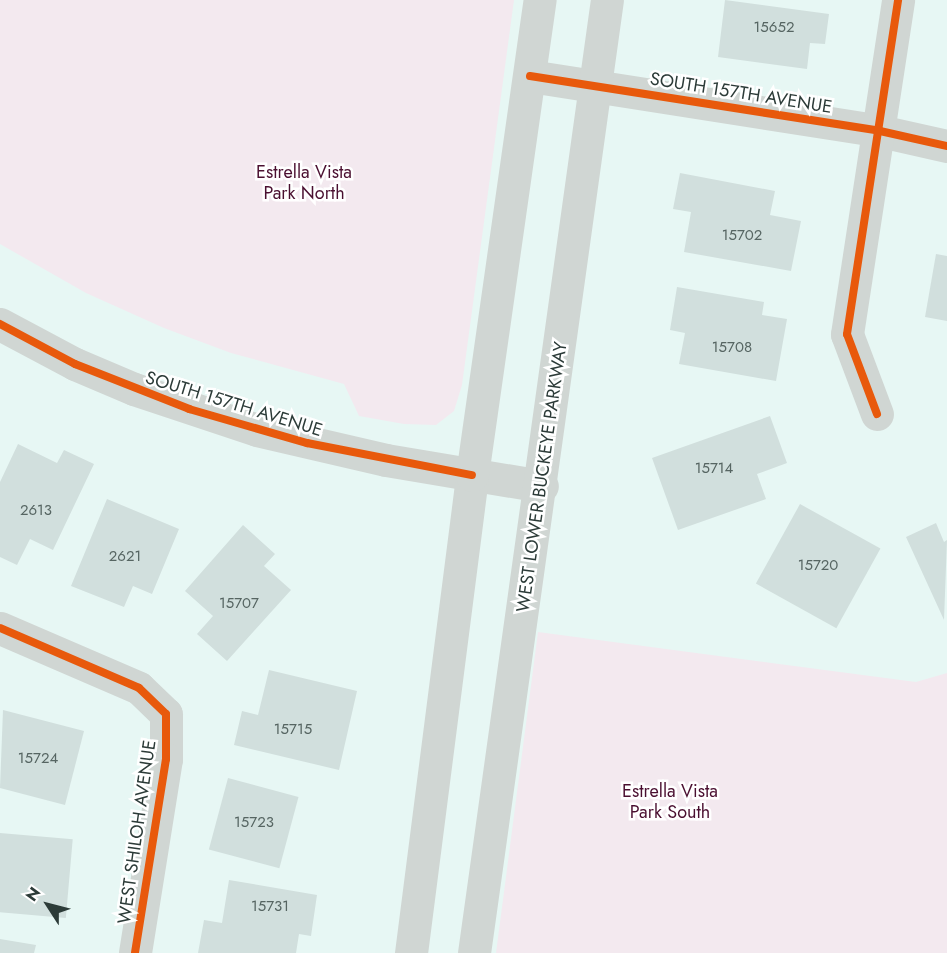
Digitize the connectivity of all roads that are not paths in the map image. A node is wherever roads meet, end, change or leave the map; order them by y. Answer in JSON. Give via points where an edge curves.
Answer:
{"nodes":[{"id":1,"x":540,"y":0,"type":"edge"},
{"id":2,"x":608,"y":0,"type":"edge"},
{"id":3,"x":898,"y":0,"type":"edge"},
{"id":4,"x":530,"y":76,"type":"junction"},
{"id":5,"x":597,"y":84,"type":"junction"},
{"id":6,"x":880,"y":131,"type":"junction"},
{"id":7,"x":947,"y":146,"type":"edge"},
{"id":8,"x":0,"y":324,"type":"edge"},
{"id":9,"x":877,"y":414,"type":"dead end"},
{"id":10,"x":472,"y":475,"type":"junction"},
{"id":11,"x":542,"y":486,"type":"junction"},
{"id":12,"x":0,"y":628,"type":"edge"},
{"id":13,"x":135,"y":953,"type":"edge"},
{"id":14,"x":411,"y":953,"type":"edge"},
{"id":15,"x":474,"y":953,"type":"edge"}],
"edges":[{"from":1,"to":4,"type":"main road"},
{"from":2,"to":5,"type":"main road","name":"WEST LOWER BUCKEYE PARKWAY"},
{"from":3,"to":6,"type":"main road"},
{"from":4,"to":5,"type":"main road","name":"SOUTH 157TH AVENUE"},
{"from":4,"to":10,"type":"main road"},
{"from":5,"to":6,"type":"main road","name":"SOUTH 157TH AVENUE"},
{"from":5,"to":11,"type":"main road","name":"WEST LOWER BUCKEYE PARKWAY"},
{"from":6,"to":7,"type":"main road","name":"SOUTH 157TH AVENUE"},
{"from":6,"to":9,"type":"main road","via":[[847,334]]},
{"from":8,"to":10,"type":"main road","name":"SOUTH 157TH AVENUE","via":[[75,364],[189,409],[307,443]]},
{"from":10,"to":11,"type":"main road","name":"SOUTH 157TH AVENUE"},
{"from":10,"to":14,"type":"main road"},
{"from":11,"to":15,"type":"main road","name":"WEST LOWER BUCKEYE PARKWAY"},
{"from":12,"to":13,"type":"main road","name":"WEST SHILOH AVENUE","via":[[139,688],[166,714],[166,759]]}]}
